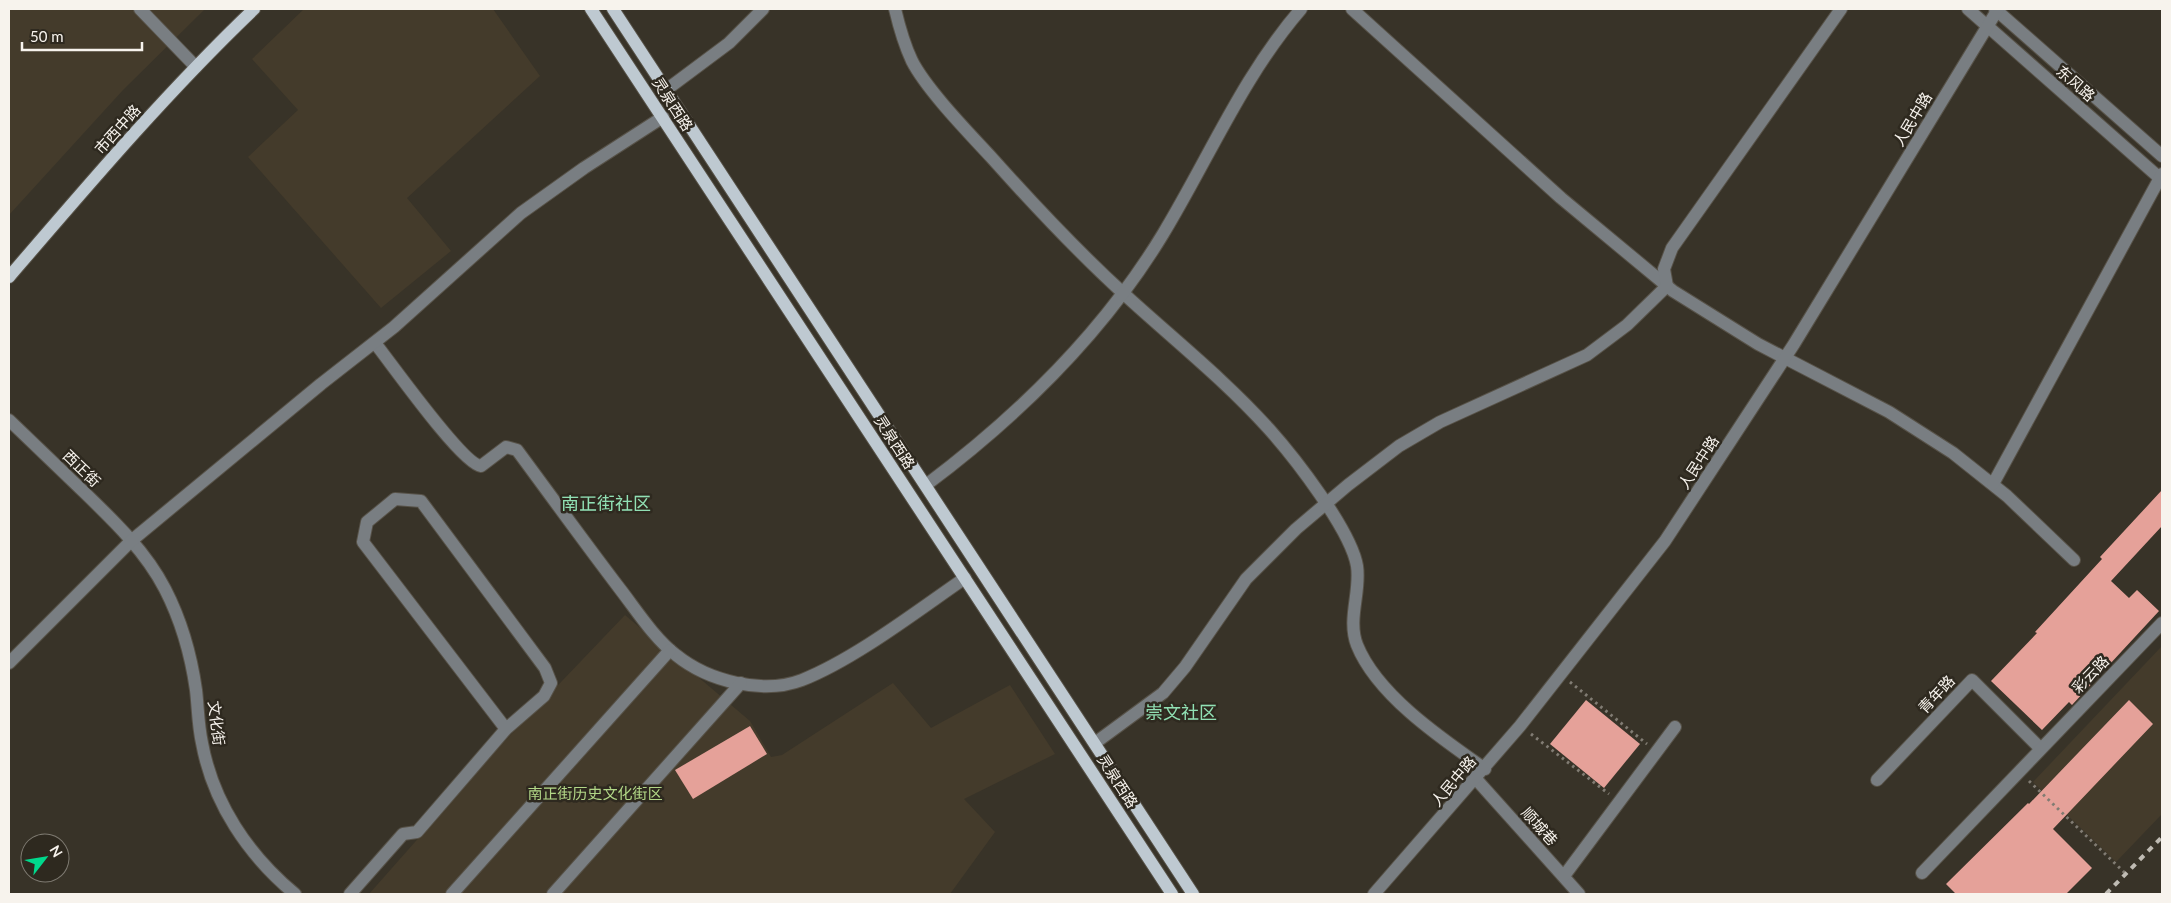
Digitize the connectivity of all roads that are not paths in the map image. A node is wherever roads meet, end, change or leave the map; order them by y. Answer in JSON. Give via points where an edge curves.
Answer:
{"nodes":[{"id":1,"x":140,"y":9,"type":"edge"},
{"id":2,"x":254,"y":9,"type":"edge"},
{"id":3,"x":591,"y":9,"type":"edge"},
{"id":4,"x":613,"y":9,"type":"edge"},
{"id":5,"x":763,"y":9,"type":"edge"},
{"id":6,"x":895,"y":9,"type":"edge"},
{"id":7,"x":1301,"y":9,"type":"edge"},
{"id":8,"x":1352,"y":9,"type":"edge"},
{"id":9,"x":1841,"y":9,"type":"edge"},
{"id":10,"x":1968,"y":9,"type":"edge"},
{"id":11,"x":1996,"y":9,"type":"edge"},
{"id":12,"x":1988,"y":26,"type":"junction"},
{"id":13,"x":196,"y":67,"type":"junction"},
{"id":14,"x":666,"y":90,"type":"junction"},
{"id":15,"x":662,"y":117,"type":"junction"},
{"id":16,"x":2162,"y":156,"type":"edge"},
{"id":17,"x":2162,"y":177,"type":"edge"},
{"id":18,"x":9,"y":277,"type":"edge"},
{"id":19,"x":1667,"y":286,"type":"junction"},
{"id":20,"x":1123,"y":293,"type":"junction"},
{"id":21,"x":375,"y":343,"type":"junction"},
{"id":22,"x":1784,"y":358,"type":"junction"},
{"id":23,"x":9,"y":420,"type":"edge"},
{"id":24,"x":1993,"y":484,"type":"junction"},
{"id":25,"x":926,"y":485,"type":"junction"},
{"id":26,"x":1325,"y":504,"type":"junction"},
{"id":27,"x":131,"y":541,"type":"junction"},
{"id":28,"x":2074,"y":560,"type":"dead end"},
{"id":29,"x":965,"y":578,"type":"junction"},
{"id":30,"x":2162,"y":623,"type":"edge"},
{"id":31,"x":670,"y":650,"type":"junction"},
{"id":32,"x":9,"y":664,"type":"edge"},
{"id":33,"x":741,"y":683,"type":"junction"},
{"id":34,"x":1675,"y":727,"type":"dead end"},
{"id":35,"x":506,"y":729,"type":"junction"},
{"id":36,"x":1095,"y":743,"type":"junction"},
{"id":37,"x":2040,"y":748,"type":"junction"},
{"id":38,"x":1485,"y":769,"type":"junction"},
{"id":39,"x":1476,"y":779,"type":"junction"},
{"id":40,"x":1877,"y":780,"type":"dead end"},
{"id":41,"x":1922,"y":873,"type":"dead end"},
{"id":42,"x":1564,"y":876,"type":"junction"},
{"id":43,"x":295,"y":894,"type":"edge"},
{"id":44,"x":350,"y":894,"type":"edge"},
{"id":45,"x":452,"y":894,"type":"edge"},
{"id":46,"x":553,"y":894,"type":"edge"},
{"id":47,"x":1172,"y":894,"type":"edge"},
{"id":48,"x":1193,"y":894,"type":"edge"},
{"id":49,"x":1374,"y":894,"type":"edge"},
{"id":50,"x":1579,"y":894,"type":"edge"}],
"edges":[{"from":1,"to":13,"type":"street"},
{"from":2,"to":13,"type":"main road","name":"市西中路"},
{"from":3,"to":15,"type":"main road","name":"灵泉西路"},
{"from":4,"to":14,"type":"main road","name":"灵泉西路"},
{"from":5,"to":14,"type":"street","via":[[729,42]]},
{"from":6,"to":20,"type":"street","via":[[908,52],[922,76],[1028,199]]},
{"from":7,"to":20,"type":"street","via":[[1248,82],[1163,234]]},
{"from":8,"to":19,"type":"street","via":[[1561,198]]},
{"from":9,"to":19,"type":"street","via":[[1672,248],[1664,269]]},
{"from":10,"to":12,"type":"street","name":"东风路"},
{"from":11,"to":12,"type":"street","name":"人民中路"},
{"from":11,"to":16,"type":"street","name":"东风路"},
{"from":12,"to":17,"type":"street","name":"东风路"},
{"from":12,"to":22,"type":"street","name":"人民中路"},
{"from":13,"to":18,"type":"main road","name":"市西中路"},
{"from":14,"to":25,"type":"main road","name":"灵泉西路"},
{"from":15,"to":21,"type":"street","via":[[521,213]]},
{"from":15,"to":29,"type":"main road","name":"灵泉西路"},
{"from":17,"to":24,"type":"street"},
{"from":19,"to":22,"type":"street","via":[[1728,327]]},
{"from":19,"to":26,"type":"street","via":[[1627,325],[1587,355],[1440,422],[1399,446]]},
{"from":20,"to":25,"type":"street","via":[[1072,354],[1013,413]]},
{"from":20,"to":26,"type":"street","via":[[1268,428]]},
{"from":21,"to":27,"type":"street"},
{"from":21,"to":31,"type":"street","via":[[448,437],[473,463],[481,466],[506,447],[516,450],[609,575]]},
{"from":22,"to":24,"type":"street","via":[[1905,422]]},
{"from":22,"to":38,"type":"street","name":"人民中路","via":[[1679,520],[1562,675]]},
{"from":23,"to":27,"type":"street","name":"西正街"},
{"from":24,"to":28,"type":"street"},
{"from":25,"to":36,"type":"main road","name":"灵泉西路"},
{"from":26,"to":36,"type":"street","via":[[1246,578],[1185,667],[1163,693]]},
{"from":26,"to":38,"type":"street","via":[[1347,538],[1357,564],[1354,629],[1365,661],[1414,714]]},
{"from":27,"to":32,"type":"street"},
{"from":27,"to":43,"type":"street","name":"文化街","via":[[155,571],[181,628],[196,688],[202,743],[220,800],[252,852]]},
{"from":29,"to":33,"type":"street","via":[[864,646],[802,680],[770,686]]},
{"from":29,"to":47,"type":"main road","name":"灵泉西路"},
{"from":30,"to":37,"type":"street","name":"彩云路"},
{"from":31,"to":33,"type":"street","via":[[700,669]]},
{"from":31,"to":45,"type":"street"},
{"from":33,"to":46,"type":"street"},
{"from":34,"to":42,"type":"street"},
{"from":35,"to":35,"type":"street","via":[[363,542],[367,522],[395,499],[421,501],[545,668],[551,683],[544,696]]},
{"from":35,"to":44,"type":"street","via":[[418,832],[403,834]]},
{"from":36,"to":48,"type":"main road","name":"灵泉西路"},
{"from":37,"to":40,"type":"street","name":"青年路","via":[[1972,680]]},
{"from":37,"to":41,"type":"street","name":"彩云路"},
{"from":38,"to":39,"type":"street","name":"人民中路"},
{"from":39,"to":42,"type":"street","name":"顺城巷"},
{"from":39,"to":49,"type":"street","name":"人民中路"},
{"from":42,"to":50,"type":"street","name":"顺城巷"}]}
